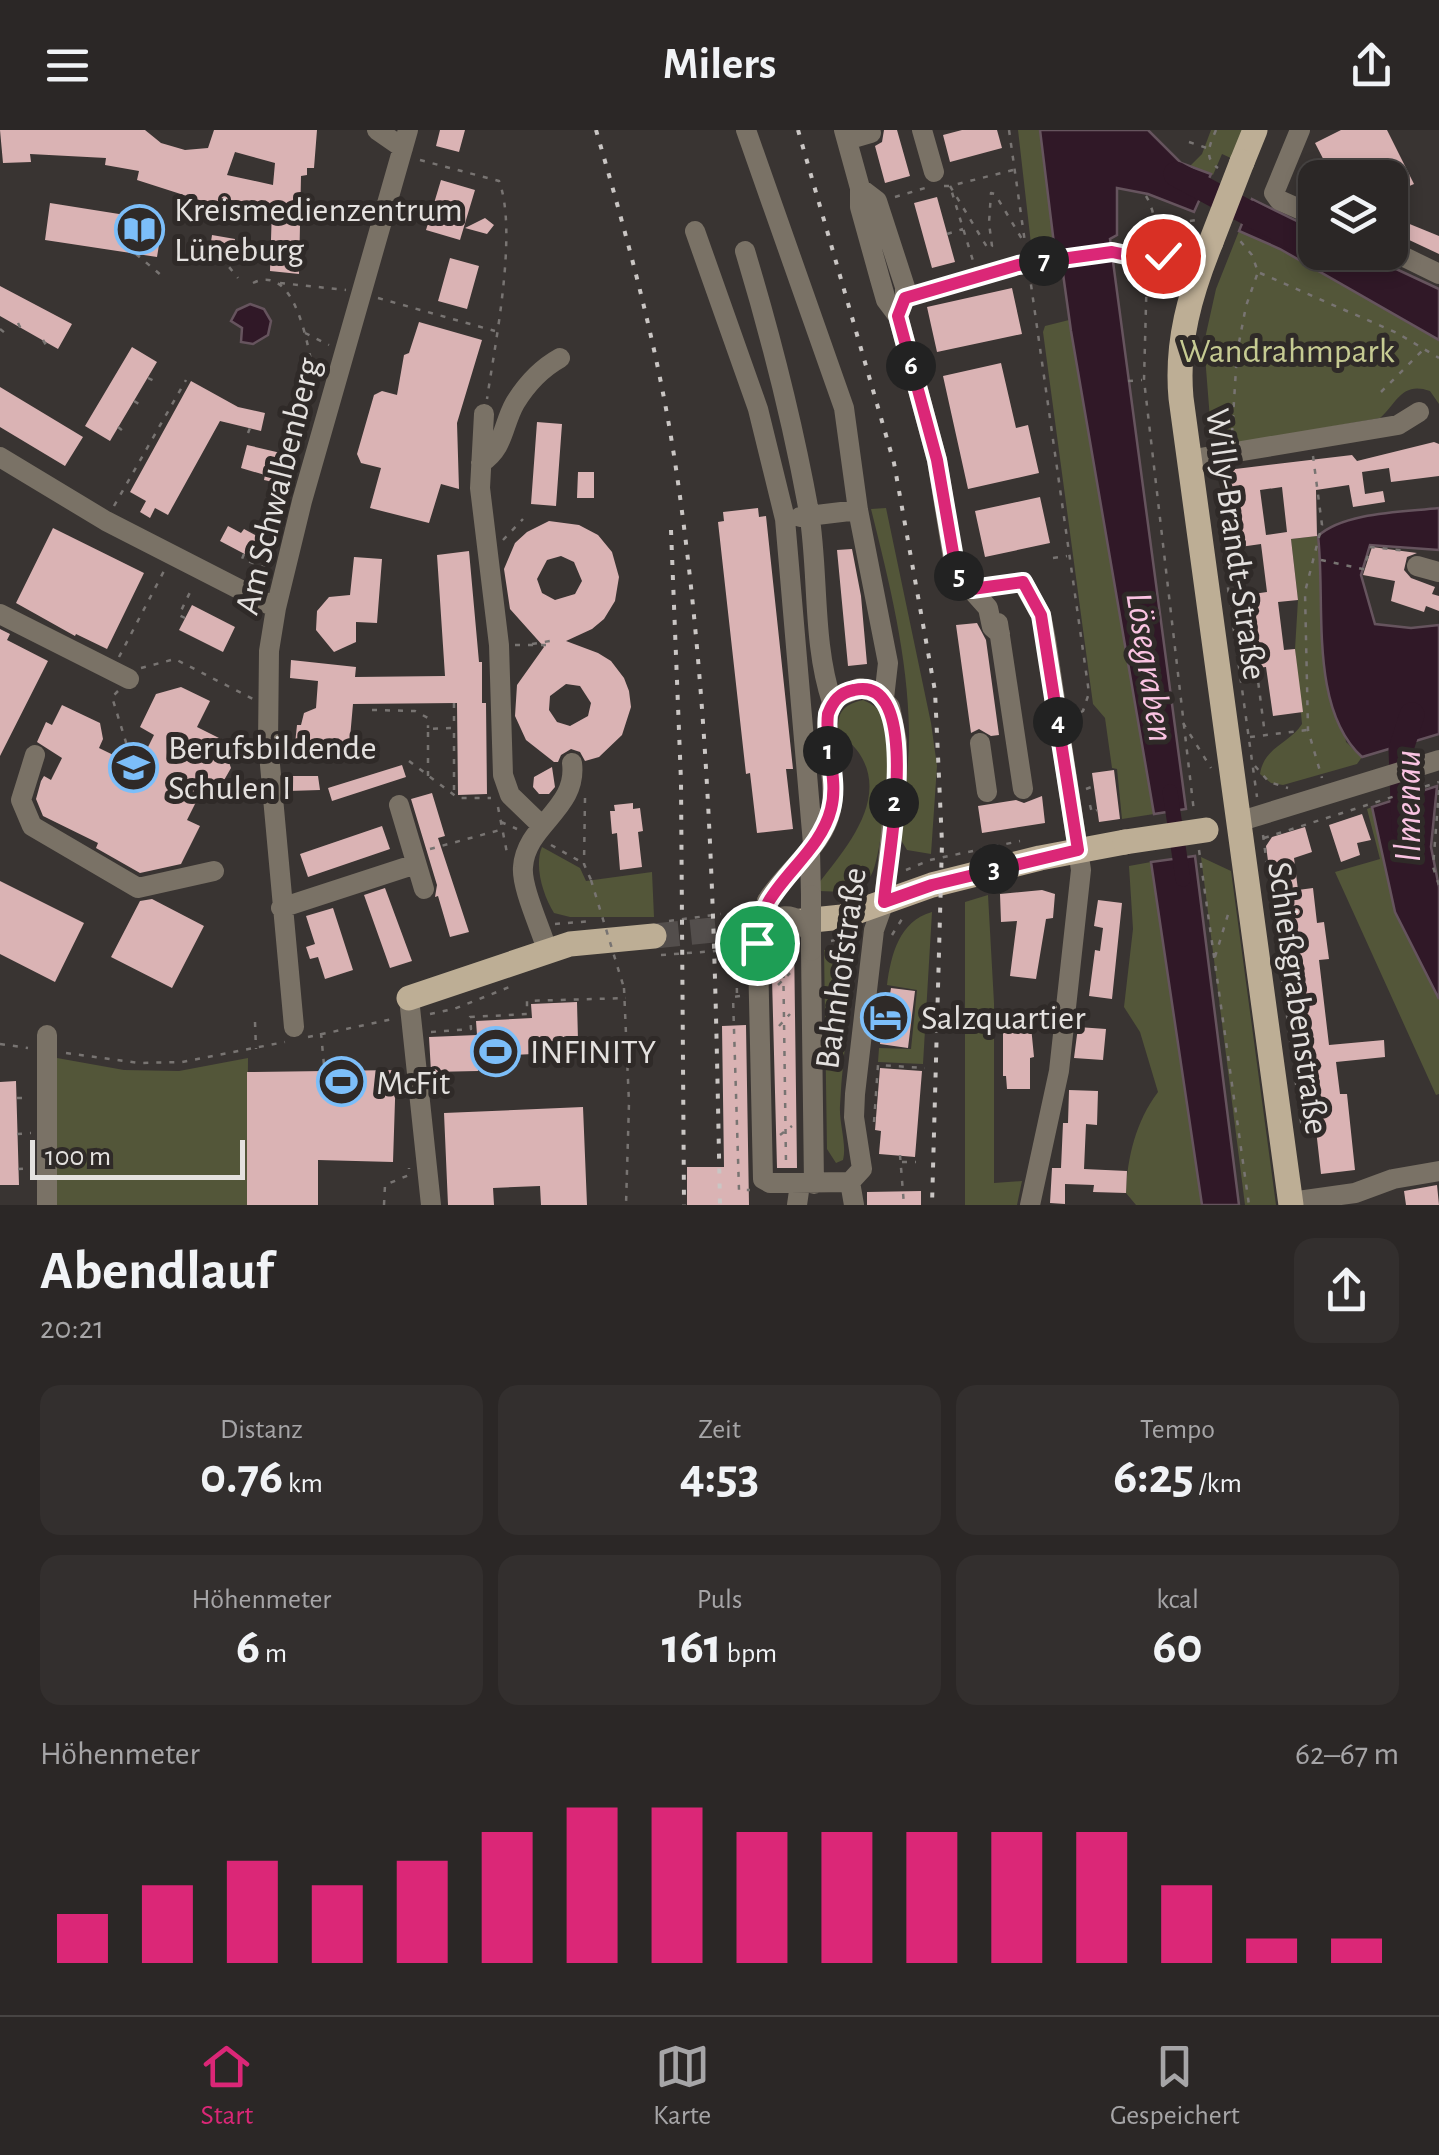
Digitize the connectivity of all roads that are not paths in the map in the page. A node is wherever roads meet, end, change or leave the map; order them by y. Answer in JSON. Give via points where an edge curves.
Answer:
{"nodes":[{"id":1,"x":377,"y":130,"type":"edge"},
{"id":2,"x":746,"y":130,"type":"edge"},
{"id":3,"x":922,"y":130,"type":"edge"},
{"id":4,"x":1255,"y":130,"type":"edge"},
{"id":5,"x":1300,"y":130,"type":"edge"},
{"id":6,"x":871,"y":133,"type":"dead end"},
{"id":7,"x":845,"y":135,"type":"edge"},
{"id":8,"x":406,"y":139,"type":"edge"},
{"id":9,"x":940,"y":181,"type":"road end"},
{"id":10,"x":1298,"y":208,"type":"edge"},
{"id":11,"x":695,"y":231,"type":"dead end"},
{"id":12,"x":745,"y":251,"type":"dead end"},
{"id":13,"x":1408,"y":259,"type":"edge"},
{"id":14,"x":1439,"y":274,"type":"edge"},
{"id":15,"x":560,"y":358,"type":"dead end"},
{"id":16,"x":1418,"y":412,"type":"dead end"},
{"id":17,"x":484,"y":414,"type":"road end"},
{"id":18,"x":0,"y":457,"type":"edge"},
{"id":19,"x":1188,"y":460,"type":"junction"},
{"id":20,"x":480,"y":463,"type":"junction"},
{"id":21,"x":858,"y":510,"type":"junction"},
{"id":22,"x":809,"y":515,"type":"junction"},
{"id":23,"x":785,"y":520,"type":"junction"},
{"id":24,"x":1417,"y":559,"type":"road end"},
{"id":25,"x":1439,"y":572,"type":"edge"},
{"id":26,"x":1023,"y":582,"type":"dead end"},
{"id":27,"x":276,"y":608,"type":"junction"},
{"id":28,"x":0,"y":614,"type":"edge"},
{"id":29,"x":120,"y":674,"type":"road end"},
{"id":30,"x":884,"y":698,"type":"junction"},
{"id":31,"x":832,"y":702,"type":"junction"},
{"id":32,"x":34,"y":755,"type":"dead end"},
{"id":33,"x":1018,"y":760,"type":"junction"},
{"id":34,"x":1439,"y":760,"type":"edge"},
{"id":35,"x":572,"y":763,"type":"dead end"},
{"id":36,"x":1022,"y":789,"type":"dead end"},
{"id":37,"x":987,"y":792,"type":"dead end"},
{"id":38,"x":399,"y":805,"type":"dead end"},
{"id":39,"x":1245,"y":805,"type":"junction"},
{"id":40,"x":543,"y":833,"type":"junction"},
{"id":41,"x":812,"y":848,"type":"junction"},
{"id":42,"x":1078,"y":850,"type":"junction"},
{"id":43,"x":415,"y":859,"type":"junction"},
{"id":44,"x":214,"y":871,"type":"dead end"},
{"id":45,"x":424,"y":889,"type":"dead end"},
{"id":46,"x":884,"y":902,"type":"junction"},
{"id":47,"x":281,"y":908,"type":"junction"},
{"id":48,"x":814,"y":943,"type":"junction"},
{"id":49,"x":751,"y":944,"type":"junction"},
{"id":50,"x":652,"y":946,"type":"tunnel mouth"},
{"id":51,"x":547,"y":950,"type":"junction"},
{"id":52,"x":412,"y":1016,"type":"joint"},
{"id":53,"x":296,"y":1035,"type":"road end"},
{"id":54,"x":47,"y":1043,"type":"road end"},
{"id":55,"x":1439,"y":1171,"type":"edge"},
{"id":56,"x":815,"y":1190,"type":"edge"},
{"id":57,"x":1291,"y":1204,"type":"edge"},
{"id":58,"x":47,"y":1205,"type":"edge"},
{"id":59,"x":431,"y":1205,"type":"edge"},
{"id":60,"x":854,"y":1205,"type":"edge"},
{"id":61,"x":1030,"y":1205,"type":"edge"}],
"edges":[{"from":1,"to":8,"type":"street"},
{"from":2,"to":21,"type":"street","name":"Bahnhofstraße","via":[[844,408]]},
{"from":3,"to":9,"type":"street"},
{"from":4,"to":19,"type":"main road","name":"Willy-Brandt-Straße","bridge":true,"via":[[1206,231],[1180,339]]},
{"from":5,"to":10,"type":"street","via":[[1274,193]]},
{"from":6,"to":7,"type":"street"},
{"from":7,"to":33,"type":"street","via":[[869,195],[860,207],[886,300],[901,307],[956,570],[988,608],[992,627],[1005,636]]},
{"from":8,"to":27,"type":"street","name":"Am Schwalbenberg"},
{"from":11,"to":23,"type":"street","via":[[758,410]]},
{"from":12,"to":22,"type":"street","name":"Bahnhofstraße","via":[[772,340]]},
{"from":13,"to":14,"type":"street"},
{"from":15,"to":20,"type":"street","via":[[528,386],[500,446]]},
{"from":16,"to":19,"type":"street","via":[[1398,425]]},
{"from":17,"to":20,"type":"street"},
{"from":18,"to":27,"type":"street","via":[[106,521]]},
{"from":19,"to":39,"type":"main road","name":"Willy-Brandt-Straße"},
{"from":20,"to":40,"type":"street","via":[[499,646],[503,775],[510,794]]},
{"from":21,"to":22,"type":"street"},
{"from":21,"to":30,"type":"street","name":"Bahnhofstraße","via":[[888,664]]},
{"from":22,"to":23,"type":"street"},
{"from":22,"to":31,"type":"street","name":"Bahnhofstraße"},
{"from":23,"to":41,"type":"street"},
{"from":24,"to":25,"type":"street"},
{"from":26,"to":42,"type":"street","via":[[1041,615]]},
{"from":27,"to":47,"type":"street","name":"Am Schwalbenberg","via":[[267,707]]},
{"from":28,"to":29,"type":"street"},
{"from":30,"to":31,"type":"street","via":[[860,688]]},
{"from":30,"to":46,"type":"street","name":"Bahnhofstraße","via":[[896,727],[897,773]]},
{"from":31,"to":41,"type":"street","name":"Bahnhofstraße","via":[[826,726],[832,804]]},
{"from":32,"to":44,"type":"street","via":[[21,800],[32,826],[138,888]]},
{"from":33,"to":36,"type":"street"},
{"from":33,"to":37,"type":"street","via":[[981,754]]},
{"from":34,"to":39,"type":"street","via":[[1367,793]]},
{"from":35,"to":40,"type":"street","via":[[567,798]]},
{"from":38,"to":43,"type":"street"},
{"from":39,"to":42,"type":"main road","bridge":true,"via":[[1206,830]]},
{"from":39,"to":57,"type":"main road","name":"Schießgrabenstraße"},
{"from":40,"to":51,"type":"street","via":[[522,871]]},
{"from":41,"to":48,"type":"street","name":"Bahnhofstraße","bridge":true},
{"from":41,"to":49,"type":"street","name":"Bahnhofstraße","bridge":true,"via":[[767,901]]},
{"from":42,"to":46,"type":"main road"},
{"from":42,"to":61,"type":"street","via":[[1060,1071]]},
{"from":43,"to":45,"type":"street"},
{"from":43,"to":47,"type":"street"},
{"from":46,"to":49,"type":"main road"},
{"from":46,"to":56,"type":"street","name":"Bahnhofstraße","via":[[874,930],[855,1094],[862,1169]]},
{"from":47,"to":53,"type":"street","name":"Am Schwalbenberg"},
{"from":48,"to":49,"type":"street","bridge":true,"via":[[800,920],[782,915]]},
{"from":48,"to":56,"type":"street","name":"Bahnhofstraße"},
{"from":49,"to":56,"type":"street","via":[[764,1179]]},
{"from":50,"to":51,"type":"main road","via":[[596,940]]},
{"from":51,"to":52,"type":"main road"},
{"from":52,"to":59,"type":"street"},
{"from":54,"to":58,"type":"street"},
{"from":55,"to":57,"type":"street"},
{"from":56,"to":60,"type":"street","name":"Bahnhofstraße"}]}
